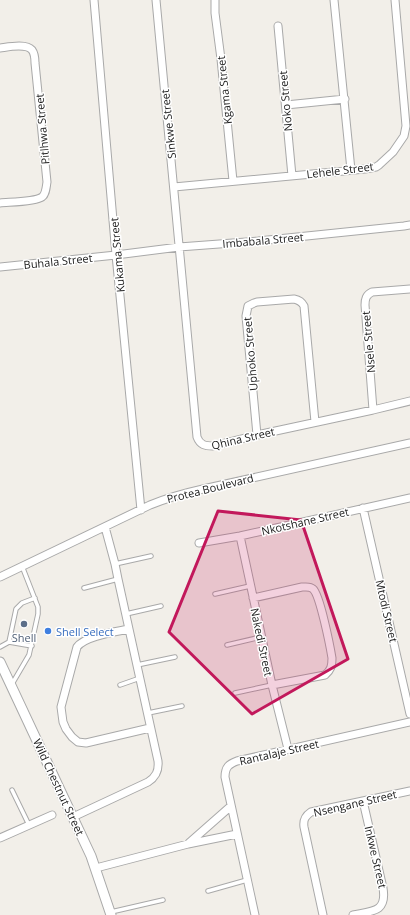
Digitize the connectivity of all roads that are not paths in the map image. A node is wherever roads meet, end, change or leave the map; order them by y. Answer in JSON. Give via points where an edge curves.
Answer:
{"nodes":[{"id":1,"x":94,"y":0,"type":"edge"},
{"id":2,"x":156,"y":0,"type":"edge"},
{"id":3,"x":215,"y":0,"type":"edge"},
{"id":4,"x":334,"y":0,"type":"edge"},
{"id":5,"x":395,"y":0,"type":"edge"},
{"id":6,"x":278,"y":26,"type":"dead end"},
{"id":7,"x":0,"y":48,"type":"edge"},
{"id":8,"x":345,"y":99,"type":"junction"},
{"id":9,"x":286,"y":105,"type":"junction"},
{"id":10,"x":351,"y":170,"type":"junction"},
{"id":11,"x":292,"y":176,"type":"junction"},
{"id":12,"x":233,"y":181,"type":"junction"},
{"id":13,"x":174,"y":187,"type":"junction"},
{"id":14,"x":0,"y":203,"type":"edge"},
{"id":15,"x":410,"y":225,"type":"edge"},
{"id":16,"x":179,"y":247,"type":"junction"},
{"id":17,"x":116,"y":255,"type":"junction"},
{"id":18,"x":0,"y":267,"type":"edge"},
{"id":19,"x":410,"y":289,"type":"edge"},
{"id":20,"x":410,"y":401,"type":"edge"},
{"id":21,"x":373,"y":410,"type":"junction"},
{"id":22,"x":315,"y":422,"type":"junction"},
{"id":23,"x":257,"y":435,"type":"junction"},
{"id":24,"x":410,"y":443,"type":"edge"},
{"id":25,"x":410,"y":498,"type":"edge"},
{"id":26,"x":363,"y":508,"type":"junction"},
{"id":27,"x":141,"y":510,"type":"junction"},
{"id":28,"x":105,"y":527,"type":"junction"},
{"id":29,"x":240,"y":536,"type":"junction"},
{"id":30,"x":199,"y":543,"type":"dead end"},
{"id":31,"x":150,"y":556,"type":"dead end"},
{"id":32,"x":115,"y":564,"type":"junction"},
{"id":33,"x":22,"y":566,"type":"junction"},
{"id":34,"x":0,"y":577,"type":"edge"},
{"id":35,"x":118,"y":579,"type":"junction"},
{"id":36,"x":250,"y":586,"type":"junction"},
{"id":37,"x":84,"y":588,"type":"dead end"},
{"id":38,"x":215,"y":594,"type":"dead end"},
{"id":39,"x":35,"y":598,"type":"junction"},
{"id":40,"x":253,"y":598,"type":"junction"},
{"id":41,"x":161,"y":606,"type":"dead end"},
{"id":42,"x":126,"y":614,"type":"junction"},
{"id":43,"x":129,"y":629,"type":"junction"},
{"id":44,"x":261,"y":637,"type":"junction"},
{"id":45,"x":9,"y":642,"type":"junction"},
{"id":46,"x":227,"y":645,"type":"dead end"},
{"id":47,"x":32,"y":646,"type":"junction"},
{"id":48,"x":0,"y":648,"type":"edge"},
{"id":49,"x":175,"y":657,"type":"dead end"},
{"id":50,"x":0,"y":662,"type":"edge"},
{"id":51,"x":138,"y":665,"type":"junction"},
{"id":52,"x":140,"y":678,"type":"junction"},
{"id":53,"x":120,"y":685,"type":"dead end"},
{"id":54,"x":272,"y":685,"type":"junction"},
{"id":55,"x":11,"y":686,"type":"junction"},
{"id":56,"x":235,"y":693,"type":"dead end"},
{"id":57,"x":182,"y":706,"type":"dead end"},
{"id":58,"x":148,"y":714,"type":"junction"},
{"id":59,"x":410,"y":714,"type":"edge"},
{"id":60,"x":410,"y":722,"type":"edge"},
{"id":61,"x":150,"y":728,"type":"junction"},
{"id":62,"x":288,"y":749,"type":"junction"},
{"id":63,"x":12,"y":790,"type":"dead end"},
{"id":64,"x":410,"y":791,"type":"edge"},
{"id":65,"x":363,"y":801,"type":"junction"},
{"id":66,"x":231,"y":806,"type":"junction"},
{"id":67,"x":52,"y":815,"type":"dead end"},
{"id":68,"x":73,"y":817,"type":"junction"},
{"id":69,"x":29,"y":825,"type":"junction"},
{"id":70,"x":237,"y":834,"type":"junction"},
{"id":71,"x":0,"y":838,"type":"edge"},
{"id":72,"x":188,"y":844,"type":"junction"},
{"id":73,"x":96,"y":868,"type":"junction"},
{"id":74,"x":248,"y":880,"type":"junction"},
{"id":75,"x":208,"y":891,"type":"dead end"},
{"id":76,"x":163,"y":900,"type":"dead end"},
{"id":77,"x":111,"y":913,"type":"edge"},
{"id":78,"x":255,"y":915,"type":"edge"},
{"id":79,"x":323,"y":915,"type":"edge"},
{"id":80,"x":353,"y":915,"type":"edge"}],
"edges":[{"from":1,"to":17,"type":"street","name":"Kukama Street"},
{"from":2,"to":13,"type":"street","name":"Sinkwe Street"},
{"from":3,"to":12,"type":"street","name":"Kgama Street"},
{"from":4,"to":8,"type":"street"},
{"from":5,"to":10,"type":"street","name":"Lehele Street","via":[[406,131],[393,152],[379,165]]},
{"from":6,"to":9,"type":"street","name":"Noko Street"},
{"from":7,"to":14,"type":"street","name":"Pitlhwa Street","via":[[24,46],[33,52],[47,182],[46,192],[40,198]]},
{"from":8,"to":9,"type":"street"},
{"from":8,"to":10,"type":"street"},
{"from":9,"to":11,"type":"street","name":"Noko Street"},
{"from":10,"to":11,"type":"street","name":"Lehele Street"},
{"from":11,"to":12,"type":"street","name":"Lehele Street"},
{"from":12,"to":13,"type":"street","name":"Lehele Street"},
{"from":13,"to":16,"type":"street","name":"Sinkwe Street"},
{"from":15,"to":16,"type":"street","name":"Imbabala Street"},
{"from":16,"to":17,"type":"street","name":"Imbabala Street"},
{"from":16,"to":23,"type":"street","name":"Qhina Street","via":[[197,437],[202,445],[212,446]]},
{"from":17,"to":18,"type":"street","name":"Buhala Street"},
{"from":17,"to":27,"type":"street","name":"Kukama Street"},
{"from":19,"to":21,"type":"street","name":"Nsele Street","via":[[372,292],[366,297],[364,305]]},
{"from":20,"to":21,"type":"street","name":"Qhina Street"},
{"from":21,"to":22,"type":"street","name":"Qhina Street"},
{"from":22,"to":23,"type":"street","name":"Qhina Street"},
{"from":22,"to":23,"type":"street","name":"Uphoko Street","via":[[304,306],[294,299],[254,303],[248,306],[246,316]]},
{"from":24,"to":27,"type":"street","name":"Protea Boulevard","via":[[182,494]]},
{"from":25,"to":26,"type":"street","name":"Nkotshane Street"},
{"from":26,"to":29,"type":"street","name":"Nkotshane Street"},
{"from":26,"to":59,"type":"street","name":"Mtodi Street"},
{"from":27,"to":28,"type":"street","name":"Protea Boulevard"},
{"from":28,"to":32,"type":"street"},
{"from":28,"to":33,"type":"street","name":"Protea Boulevard"},
{"from":29,"to":30,"type":"street","name":"Nkotshane Street"},
{"from":29,"to":36,"type":"street","name":"Nakedi Street"},
{"from":31,"to":32,"type":"lane"},
{"from":32,"to":35,"type":"street"},
{"from":33,"to":34,"type":"street","name":"Protea Boulevard"},
{"from":33,"to":39,"type":"lane"},
{"from":35,"to":37,"type":"lane"},
{"from":35,"to":42,"type":"street"},
{"from":36,"to":38,"type":"lane"},
{"from":36,"to":40,"type":"street","name":"Nakedi Street"},
{"from":39,"to":45,"type":"lane","via":[[22,603],[16,609]]},
{"from":39,"to":47,"type":"lane","via":[[38,614]]},
{"from":40,"to":44,"type":"street","name":"Nakedi Street"},
{"from":40,"to":54,"type":"street","name":"Nakedi Street","via":[[307,586],[313,588],[320,603],[332,658],[331,669],[325,675]]},
{"from":41,"to":42,"type":"lane"},
{"from":42,"to":43,"type":"street"},
{"from":43,"to":51,"type":"street"},
{"from":43,"to":61,"type":"street","via":[[80,643],[63,697],[61,714],[72,737],[83,743]]},
{"from":44,"to":46,"type":"lane"},
{"from":44,"to":54,"type":"street","name":"Nakedi Street"},
{"from":45,"to":47,"type":"lane"},
{"from":45,"to":48,"type":"lane"},
{"from":47,"to":55,"type":"lane"},
{"from":49,"to":51,"type":"lane"},
{"from":50,"to":55,"type":"street","name":"Wild Chestnut Street"},
{"from":51,"to":52,"type":"street"},
{"from":52,"to":53,"type":"lane"},
{"from":52,"to":58,"type":"street"},
{"from":54,"to":56,"type":"lane"},
{"from":54,"to":62,"type":"street","name":"Nakedi Street"},
{"from":55,"to":68,"type":"street","name":"Wild Chestnut Street"},
{"from":57,"to":58,"type":"lane"},
{"from":58,"to":61,"type":"street"},
{"from":60,"to":62,"type":"street","name":"Rantalaje Street"},
{"from":61,"to":68,"type":"street","via":[[158,762],[155,776],[148,782]]},
{"from":62,"to":66,"type":"street","name":"Rantalaje Street","via":[[229,764],[225,777]]},
{"from":63,"to":69,"type":"lane"},
{"from":64,"to":65,"type":"street","name":"Nsengane Street"},
{"from":65,"to":79,"type":"street","name":"Nsengane Street","via":[[311,812],[305,818],[304,827]]},
{"from":65,"to":80,"type":"street","name":"Inkwe Street","via":[[384,899],[378,909]]},
{"from":66,"to":70,"type":"street","name":"Rantalaje Street"},
{"from":66,"to":72,"type":"street"},
{"from":67,"to":69,"type":"street"},
{"from":68,"to":73,"type":"street","name":"Wild Chestnut Street"},
{"from":69,"to":71,"type":"street"},
{"from":70,"to":72,"type":"street"},
{"from":70,"to":74,"type":"street","name":"Rantalaje Street"},
{"from":72,"to":73,"type":"street"},
{"from":73,"to":77,"type":"street","name":"Wild Chestnut Street"},
{"from":74,"to":75,"type":"lane"},
{"from":74,"to":78,"type":"street","name":"Rantalaje Street"},
{"from":76,"to":77,"type":"lane"}]}
